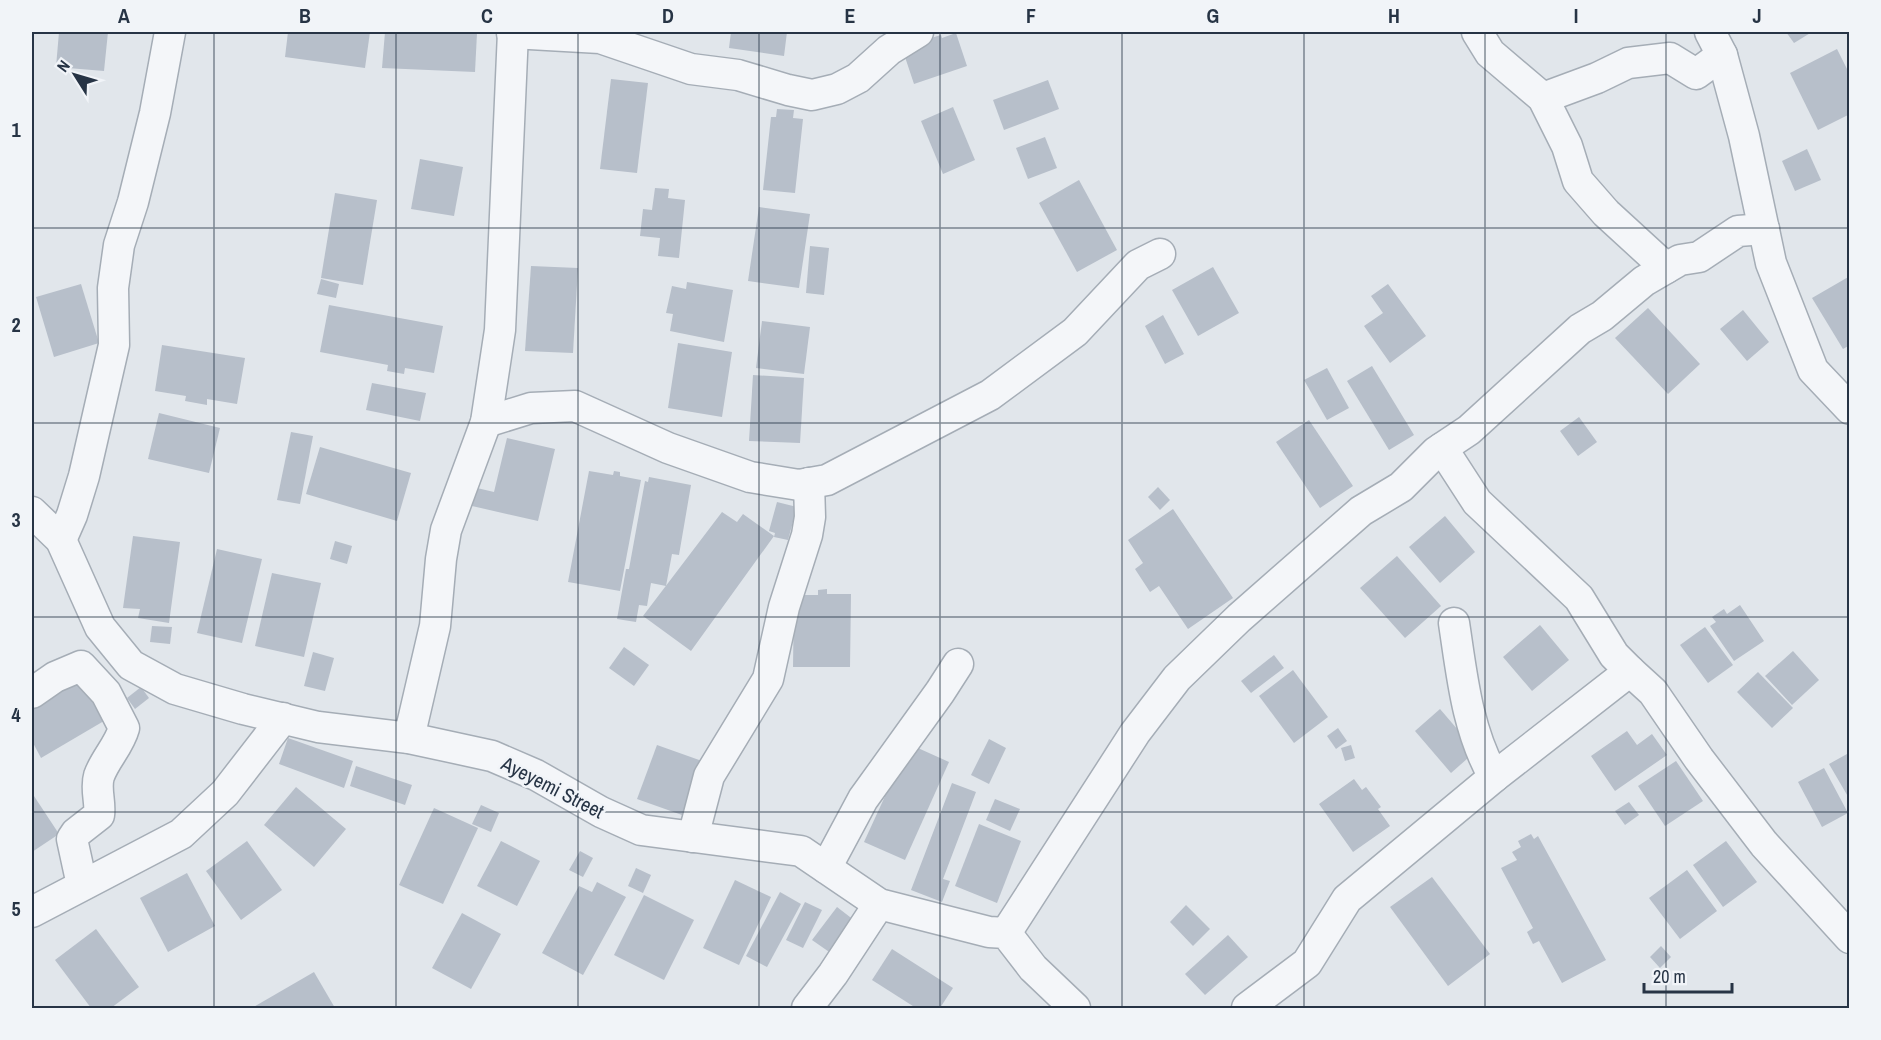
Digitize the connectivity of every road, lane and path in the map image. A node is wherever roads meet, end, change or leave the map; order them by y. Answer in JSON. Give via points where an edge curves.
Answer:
{"nodes":[{"id":1,"x":170,"y":32,"type":"edge"},
{"id":2,"x":513,"y":32,"type":"edge"},
{"id":3,"x":880,"y":32,"type":"edge"},
{"id":4,"x":918,"y":32,"type":"edge"},
{"id":5,"x":1477,"y":32,"type":"edge"},
{"id":6,"x":1716,"y":43,"type":"edge"},
{"id":7,"x":874,"y":64,"type":"junction"},
{"id":8,"x":1543,"y":98,"type":"junction"},
{"id":9,"x":1764,"y":229,"type":"junction"},
{"id":10,"x":1160,"y":255,"type":"dead end"},
{"id":11,"x":1666,"y":268,"type":"junction"},
{"id":12,"x":1850,"y":409,"type":"edge"},
{"id":13,"x":486,"y":422,"type":"junction"},
{"id":14,"x":1442,"y":448,"type":"junction"},
{"id":15,"x":809,"y":483,"type":"junction"},
{"id":16,"x":32,"y":512,"type":"edge"},
{"id":17,"x":61,"y":540,"type":"junction"},
{"id":18,"x":1454,"y":623,"type":"dead end"},
{"id":19,"x":958,"y":664,"type":"dead end"},
{"id":20,"x":1630,"y":671,"type":"junction"},
{"id":21,"x":32,"y":693,"type":"edge"},
{"id":22,"x":283,"y":718,"type":"junction"},
{"id":23,"x":409,"y":738,"type":"junction"},
{"id":24,"x":1494,"y":777,"type":"junction"},
{"id":25,"x":693,"y":837,"type":"junction"},
{"id":26,"x":826,"y":868,"type":"junction"},
{"id":27,"x":82,"y":885,"type":"junction"},
{"id":28,"x":879,"y":904,"type":"junction"},
{"id":29,"x":32,"y":912,"type":"edge"},
{"id":30,"x":1006,"y":933,"type":"junction"},
{"id":31,"x":1850,"y":938,"type":"edge"},
{"id":32,"x":807,"y":1008,"type":"edge"},
{"id":33,"x":1075,"y":1008,"type":"edge"},
{"id":34,"x":1247,"y":1008,"type":"edge"}],
"edges":[{"from":1,"to":17,"type":"street","via":[[133,202],[119,245],[113,288],[114,345],[84,476]]},
{"from":2,"to":7,"type":"street","via":[[600,38],[691,69],[738,75],[812,94],[837,89]]},
{"from":2,"to":13,"type":"street","via":[[501,330]]},
{"from":3,"to":7,"type":"street"},
{"from":4,"to":7,"type":"street"},
{"from":5,"to":8,"type":"street","via":[[1490,53]]},
{"from":6,"to":8,"type":"street","via":[[1696,74],[1670,58],[1628,63]]},
{"from":6,"to":9,"type":"street","via":[[1744,136]]},
{"from":8,"to":11,"type":"street","via":[[1567,146],[1578,181],[1606,213]]},
{"from":9,"to":11,"type":"street","via":[[1738,231],[1699,257],[1680,260]]},
{"from":9,"to":12,"type":"street","via":[[1771,263],[1813,370]]},
{"from":10,"to":15,"type":"street","via":[[1138,265],[1075,332],[990,395],[827,480]]},
{"from":11,"to":14,"type":"street","via":[[1580,329],[1468,430]]},
{"from":13,"to":15,"type":"street","via":[[531,408],[575,406],[668,448],[750,477],[799,485]]},
{"from":13,"to":23,"type":"street","via":[[446,530],[435,626]]},
{"from":14,"to":20,"type":"street","via":[[1477,502],[1579,598],[1614,655]]},
{"from":14,"to":30,"type":"street","via":[[1401,487],[1361,511],[1177,678],[1135,733]]},
{"from":15,"to":25,"type":"street","via":[[807,535],[784,607],[768,679],[709,776]]},
{"from":16,"to":17,"type":"street"},
{"from":17,"to":22,"type":"street","name":"Ayeyemi Street","via":[[100,627],[131,665],[175,689]]},
{"from":18,"to":24,"type":"street","via":[[1474,731]]},
{"from":19,"to":26,"type":"street","via":[[863,799]]},
{"from":20,"to":24,"type":"street"},
{"from":20,"to":31,"type":"street","via":[[1653,692],[1764,844]]},
{"from":21,"to":27,"type":"street","via":[[81,666],[106,693],[124,728],[99,775],[99,815],[72,839]]},
{"from":22,"to":23,"type":"street","name":"Ayeyemi Street","via":[[318,727]]},
{"from":22,"to":27,"type":"street","via":[[225,793],[181,834]]},
{"from":23,"to":25,"type":"street","name":"Ayeyemi Street","via":[[492,756],[641,830]]},
{"from":24,"to":34,"type":"street","via":[[1347,898],[1307,963]]},
{"from":25,"to":26,"type":"street","name":"Ayeyemi Street","via":[[801,850]]},
{"from":26,"to":28,"type":"street","name":"Ayeyemi Street"},
{"from":27,"to":29,"type":"street"},
{"from":28,"to":30,"type":"street","name":"Ayeyemi Street"},
{"from":28,"to":32,"type":"street"},
{"from":30,"to":33,"type":"street","via":[[1034,968]]}]}
